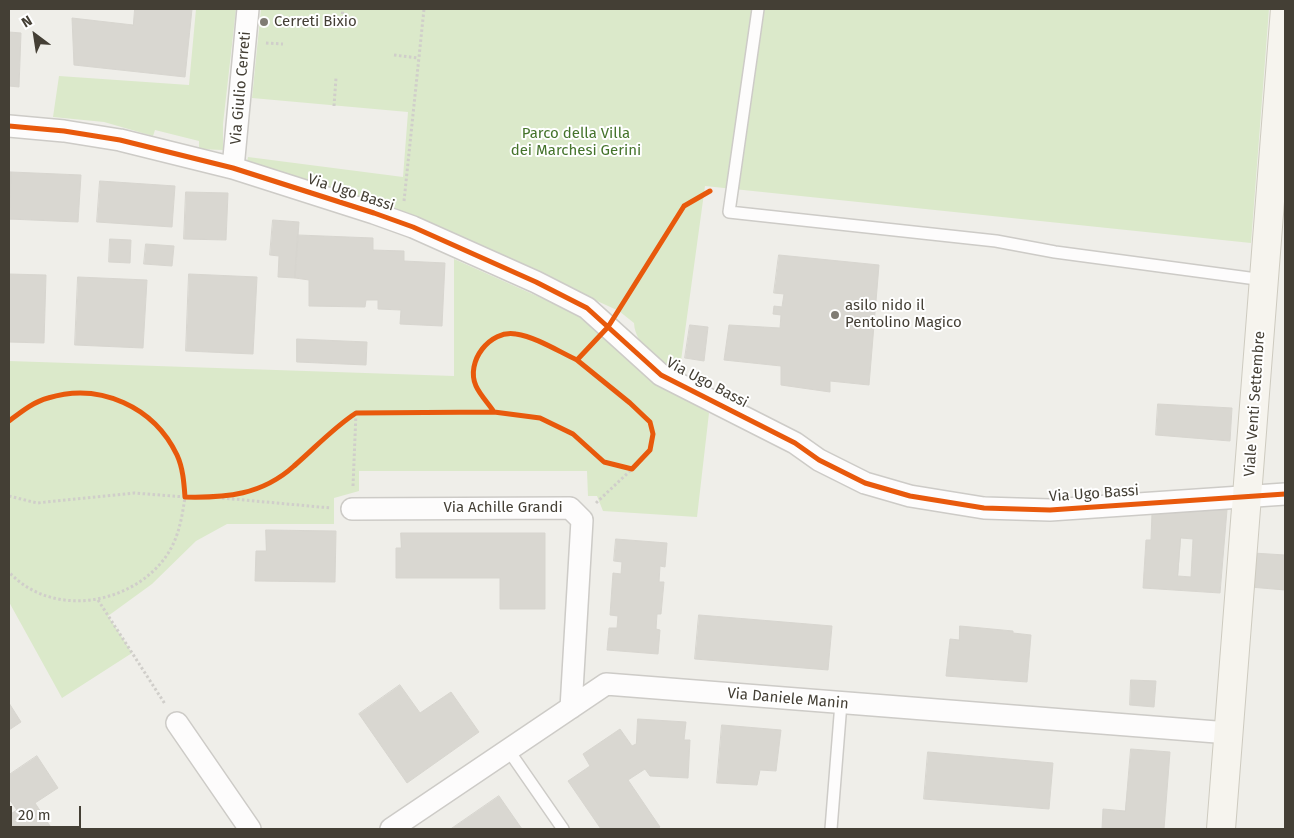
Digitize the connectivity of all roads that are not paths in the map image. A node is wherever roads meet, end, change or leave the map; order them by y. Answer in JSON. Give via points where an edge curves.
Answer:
{"nodes":[{"id":1,"x":248,"y":9,"type":"edge"},
{"id":2,"x":758,"y":9,"type":"edge"},
{"id":3,"x":1285,"y":9,"type":"edge"},
{"id":4,"x":9,"y":126,"type":"edge"},
{"id":5,"x":234,"y":168,"type":"junction"},
{"id":6,"x":1264,"y":280,"type":"junction"},
{"id":7,"x":1285,"y":494,"type":"edge"},
{"id":8,"x":1248,"y":495,"type":"junction"},
{"id":9,"x":352,"y":509,"type":"road end"},
{"id":10,"x":841,"y":703,"type":"junction"},
{"id":11,"x":571,"y":708,"type":"junction"},
{"id":12,"x":178,"y":723,"type":"road end"},
{"id":13,"x":1229,"y":733,"type":"junction"},
{"id":14,"x":509,"y":751,"type":"junction"},
{"id":15,"x":250,"y":829,"type":"edge"},
{"id":16,"x":390,"y":829,"type":"edge"},
{"id":17,"x":563,"y":829,"type":"edge"},
{"id":18,"x":830,"y":829,"type":"edge"},
{"id":19,"x":1221,"y":829,"type":"edge"}],
"edges":[{"from":1,"to":5,"type":"street","name":"Via Giulio Cerreti"},
{"from":2,"to":6,"type":"lane","via":[[729,212],[996,242]]},
{"from":3,"to":6,"type":"street","name":"Viale Venti Settembre"},
{"from":4,"to":5,"type":"street","name":"Via Ugo Bassi","via":[[120,140]]},
{"from":5,"to":8,"type":"street","name":"Via Ugo Bassi","via":[[406,225],[544,287],[593,313],[661,375],[795,443],[819,460],[865,483],[910,496],[984,508],[1050,510]]},
{"from":6,"to":8,"type":"street","name":"Viale Venti Settembre"},
{"from":7,"to":8,"type":"street","name":"Via Ugo Bassi"},
{"from":8,"to":13,"type":"street","name":"Viale Venti Settembre"},
{"from":9,"to":11,"type":"street","name":"Via Achille Grandi","via":[[570,508],[582,520]]},
{"from":10,"to":11,"type":"street","name":"Via Daniele Manin","via":[[606,684]]},
{"from":10,"to":13,"type":"street","name":"Via Daniele Manin"},
{"from":10,"to":18,"type":"lane"},
{"from":11,"to":14,"type":"street","name":"Via Daniele Manin"},
{"from":12,"to":15,"type":"street"},
{"from":13,"to":19,"type":"street","name":"Viale Venti Settembre"},
{"from":14,"to":16,"type":"street","name":"Via Daniele Manin"},
{"from":14,"to":17,"type":"lane"}]}
